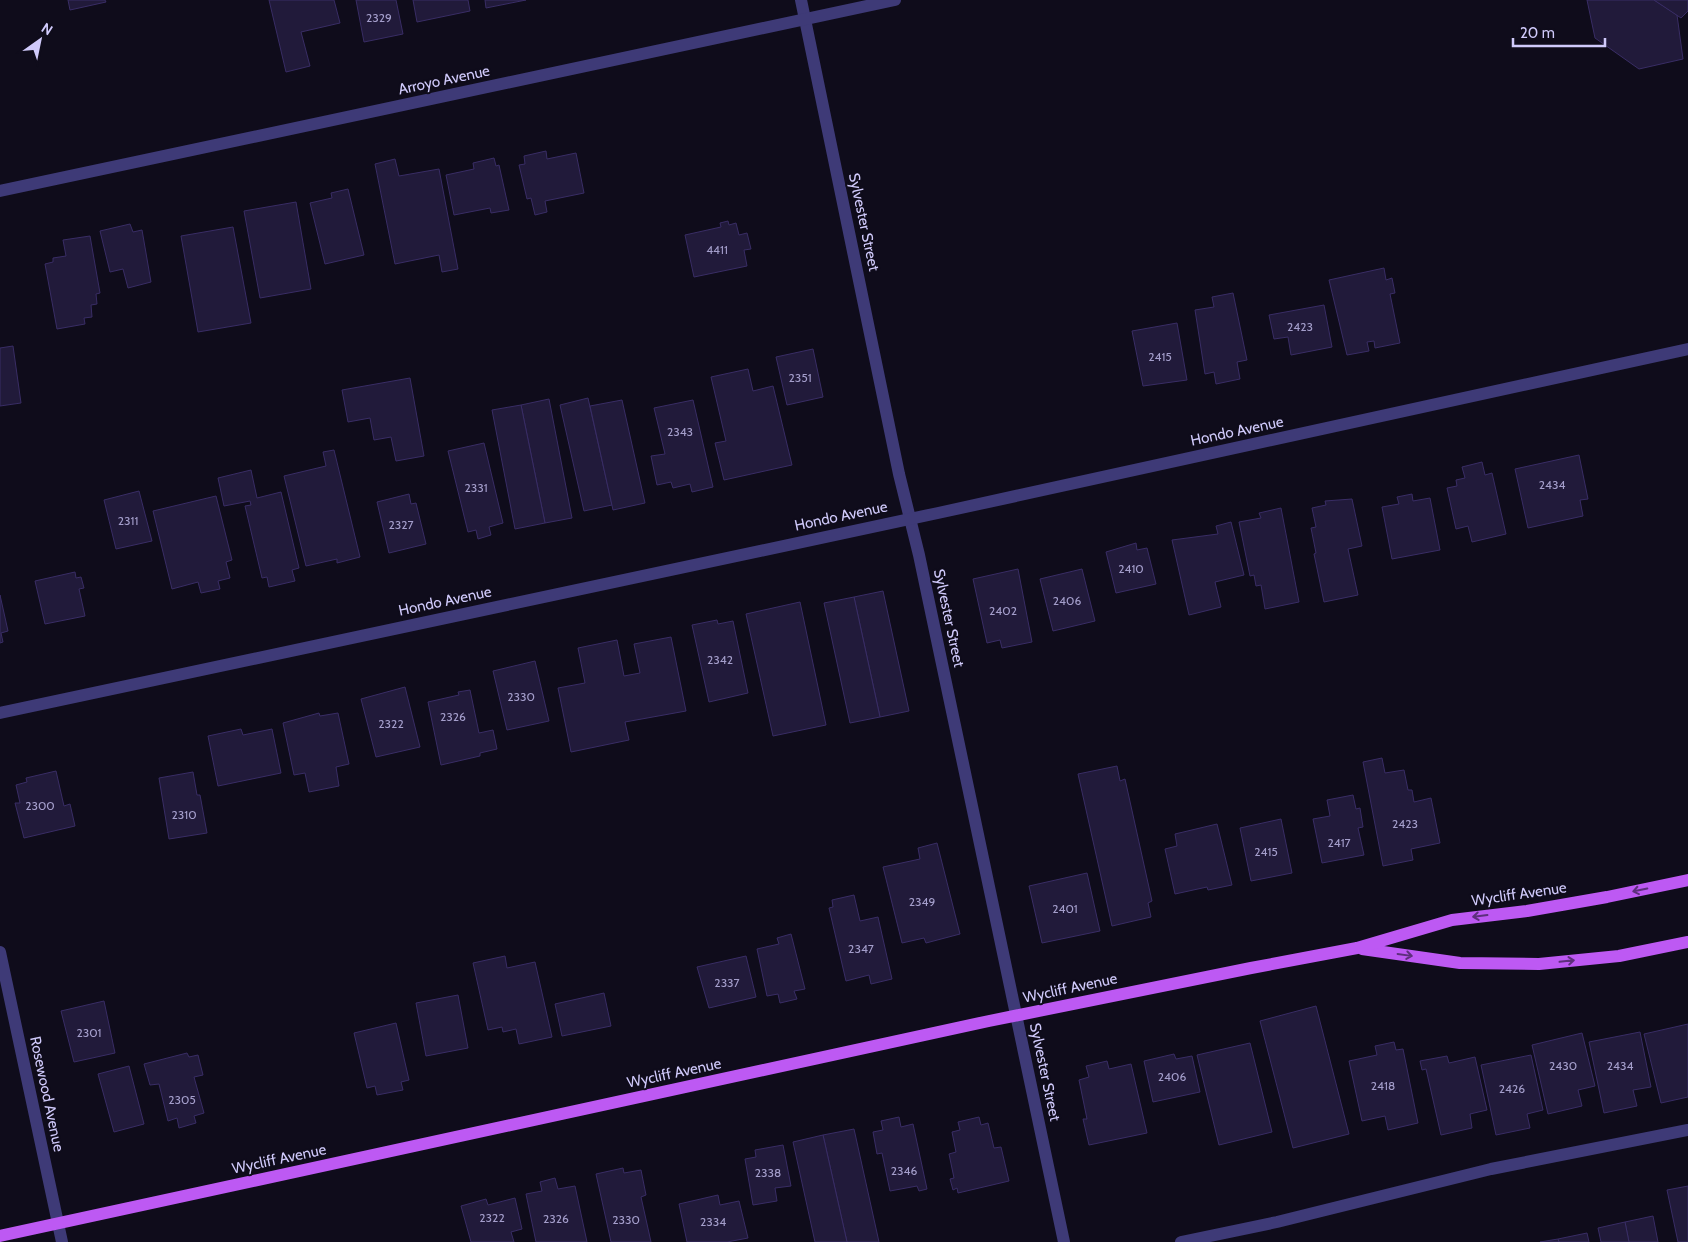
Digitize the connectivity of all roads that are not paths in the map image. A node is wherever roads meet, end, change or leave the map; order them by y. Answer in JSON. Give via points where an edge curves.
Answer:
{"nodes":[{"id":1,"x":801,"y":0,"type":"edge"},
{"id":2,"x":895,"y":0,"type":"edge"},
{"id":3,"x":805,"y":20,"type":"junction"},
{"id":4,"x":0,"y":191,"type":"edge"},
{"id":5,"x":1688,"y":349,"type":"edge"},
{"id":6,"x":910,"y":518,"type":"junction"},
{"id":7,"x":0,"y":713,"type":"edge"},
{"id":8,"x":1688,"y":880,"type":"edge"},
{"id":9,"x":1688,"y":942,"type":"edge"},
{"id":10,"x":1357,"y":948,"type":"junction"},
{"id":11,"x":0,"y":952,"type":"edge"},
{"id":12,"x":1016,"y":1016,"type":"junction"},
{"id":13,"x":1688,"y":1130,"type":"edge"},
{"id":14,"x":58,"y":1224,"type":"junction"},
{"id":15,"x":0,"y":1236,"type":"edge"},
{"id":16,"x":62,"y":1242,"type":"edge"},
{"id":17,"x":1064,"y":1242,"type":"edge"},
{"id":18,"x":1181,"y":1242,"type":"edge"}],
"edges":[{"from":1,"to":3,"type":"street","name":"Sylvester Street"},
{"from":2,"to":3,"type":"street","name":"Arroyo Avenue"},
{"from":3,"to":4,"type":"street","name":"Arroyo Avenue"},
{"from":3,"to":6,"type":"street","name":"Sylvester Street"},
{"from":5,"to":6,"type":"street","name":"Hondo Avenue"},
{"from":6,"to":7,"type":"street","name":"Hondo Avenue"},
{"from":6,"to":12,"type":"street","name":"Sylvester Street"},
{"from":8,"to":10,"type":"main road","name":"Wycliff Avenue","one_way":true,"via":[[1607,898],[1452,920]]},
{"from":10,"to":9,"type":"main road","name":"Wycliff Avenue","one_way":true,"via":[[1460,963],[1539,964],[1619,956]]},
{"from":10,"to":12,"type":"main road","name":"Wycliff Avenue"},
{"from":11,"to":14,"type":"street","name":"Rosewood Avenue"},
{"from":12,"to":14,"type":"main road","name":"Wycliff Avenue"},
{"from":12,"to":17,"type":"street","name":"Sylvester Street"},
{"from":13,"to":18,"type":"street","via":[[1491,1169]]},
{"from":14,"to":15,"type":"main road","name":"Wycliff Avenue"},
{"from":14,"to":16,"type":"street","name":"Rosewood Avenue"}]}
